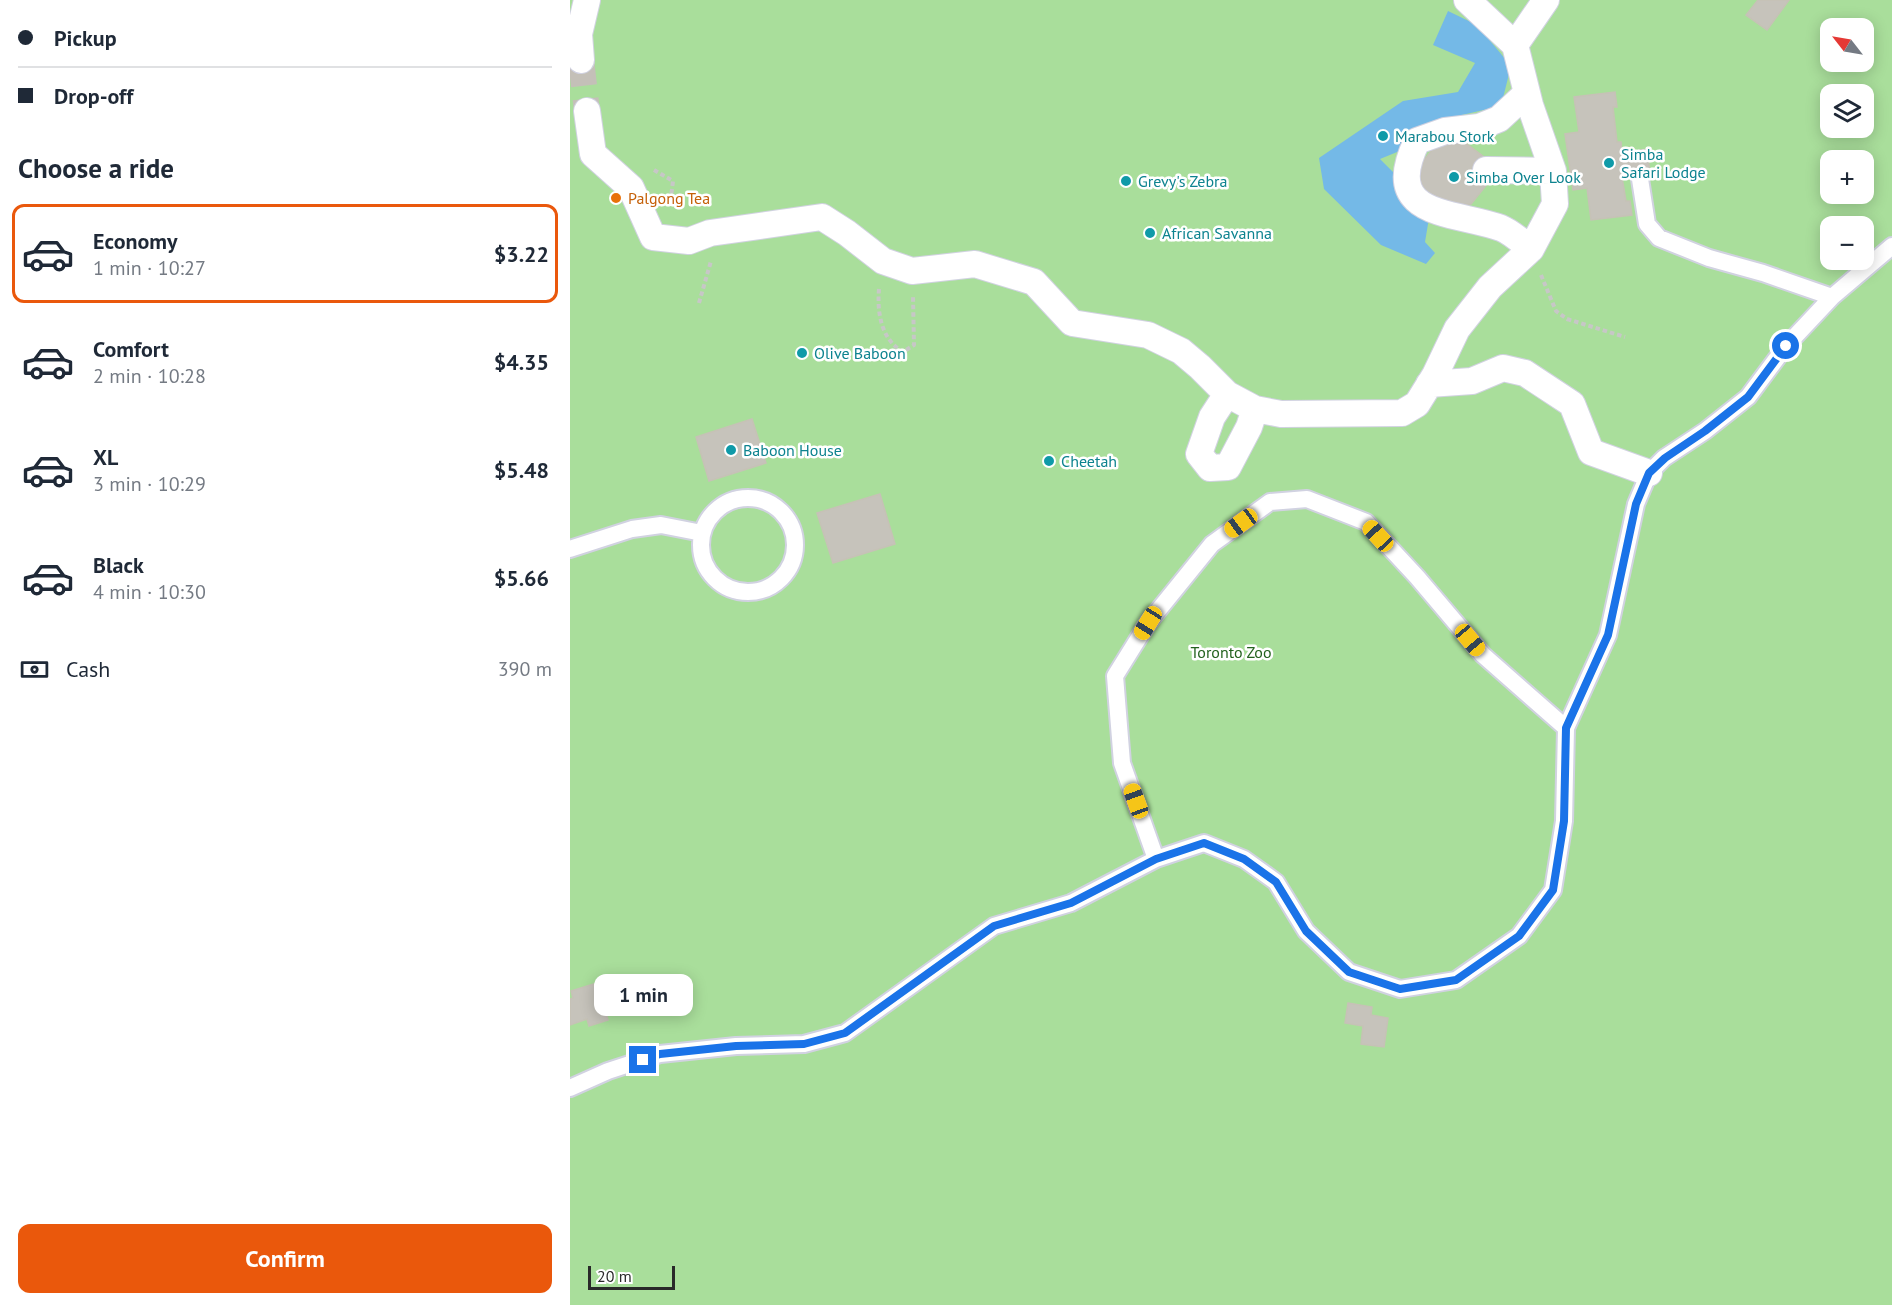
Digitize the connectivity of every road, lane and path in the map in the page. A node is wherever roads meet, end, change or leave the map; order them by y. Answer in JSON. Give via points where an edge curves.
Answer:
{"nodes":[{"id":1,"x":586,"y":0,"type":"edge"},
{"id":2,"x":1467,"y":0,"type":"edge"},
{"id":3,"x":1545,"y":0,"type":"edge"},
{"id":4,"x":1515,"y":45,"type":"junction"},
{"id":5,"x":581,"y":60,"type":"tunnel mouth"},
{"id":6,"x":1527,"y":93,"type":"junction"},
{"id":7,"x":587,"y":111,"type":"tunnel mouth"},
{"id":8,"x":1486,"y":170,"type":"dead end"},
{"id":9,"x":1553,"y":171,"type":"junction"},
{"id":10,"x":1640,"y":179,"type":"dead end"},
{"id":11,"x":710,"y":233,"type":"junction"},
{"id":12,"x":1892,"y":246,"type":"edge"},
{"id":13,"x":1531,"y":249,"type":"junction"},
{"id":14,"x":883,"y":261,"type":"junction"},
{"id":15,"x":912,"y":271,"type":"junction"},
{"id":16,"x":1832,"y":297,"type":"junction"},
{"id":17,"x":699,"y":303,"type":"dead end"},
{"id":18,"x":1625,"y":337,"type":"dead end"},
{"id":19,"x":1429,"y":384,"type":"junction"},
{"id":20,"x":1227,"y":394,"type":"junction"},
{"id":21,"x":1255,"y":409,"type":"junction"},
{"id":22,"x":1649,"y":473,"type":"junction"},
{"id":23,"x":702,"y":533,"type":"junction"},
{"id":24,"x":570,"y":549,"type":"edge"},
{"id":25,"x":1566,"y":728,"type":"junction"},
{"id":26,"x":1156,"y":859,"type":"junction"},
{"id":27,"x":570,"y":1088,"type":"edge"}],
"edges":[{"from":1,"to":5,"type":"street","via":[[579,34]]},
{"from":2,"to":4,"type":"street"},
{"from":3,"to":4,"type":"street"},
{"from":4,"to":6,"type":"street"},
{"from":6,"to":9,"type":"street"},
{"from":6,"to":13,"type":"street","via":[[1499,119],[1417,141],[1407,161],[1407,185],[1421,204],[1441,214],[1502,228]]},
{"from":7,"to":11,"type":"street","via":[[593,154],[632,188],[653,237],[689,241]]},
{"from":8,"to":9,"type":"street"},
{"from":9,"to":13,"type":"street","via":[[1555,204]]},
{"from":10,"to":16,"type":"lane","via":[[1647,224],[1659,238]]},
{"from":11,"to":14,"type":"street","via":[[822,217]]},
{"from":11,"to":17,"type":"path","via":[[713,254]]},
{"from":12,"to":16,"type":"lane"},
{"from":13,"to":18,"type":"path","via":[[1556,311],[1568,319]]},
{"from":13,"to":19,"type":"street","via":[[1490,287],[1457,329]]},
{"from":14,"to":15,"type":"street"},
{"from":14,"to":15,"type":"path","via":[[877,310],[892,346],[903,352],[914,345]]},
{"from":15,"to":20,"type":"street","via":[[975,264],[1034,282],[1072,323],[1148,335],[1181,351]]},
{"from":16,"to":22,"type":"lane","via":[[1786,346],[1748,397]]},
{"from":19,"to":21,"type":"street","via":[[1417,404],[1402,413],[1281,414]]},
{"from":19,"to":22,"type":"street","via":[[1472,381],[1503,368],[1525,373],[1572,404],[1591,452]]},
{"from":20,"to":21,"type":"street"},
{"from":20,"to":21,"type":"street","via":[[1212,417],[1198,454],[1210,468],[1228,467]]},
{"from":22,"to":25,"type":"lane","via":[[1636,504],[1608,635]]},
{"from":23,"to":23,"type":"lane","via":[[713,514],[731,501],[760,499],[785,515],[794,535],[794,557],[775,584],[760,591],[728,588],[706,565]]},
{"from":23,"to":24,"type":"lane","via":[[661,525],[632,529]]},
{"from":25,"to":26,"type":"lane","via":[[1564,821],[1553,890],[1519,936],[1456,980],[1400,989],[1349,972],[1306,931],[1276,882],[1244,859],[1204,843]]},
{"from":25,"to":26,"type":"lane","via":[[1483,655],[1366,522],[1307,499],[1270,502],[1212,544],[1148,623],[1115,676],[1122,763]]},
{"from":26,"to":27,"type":"lane","via":[[1071,903],[994,926],[845,1033],[804,1044],[660,1054]]}]}
